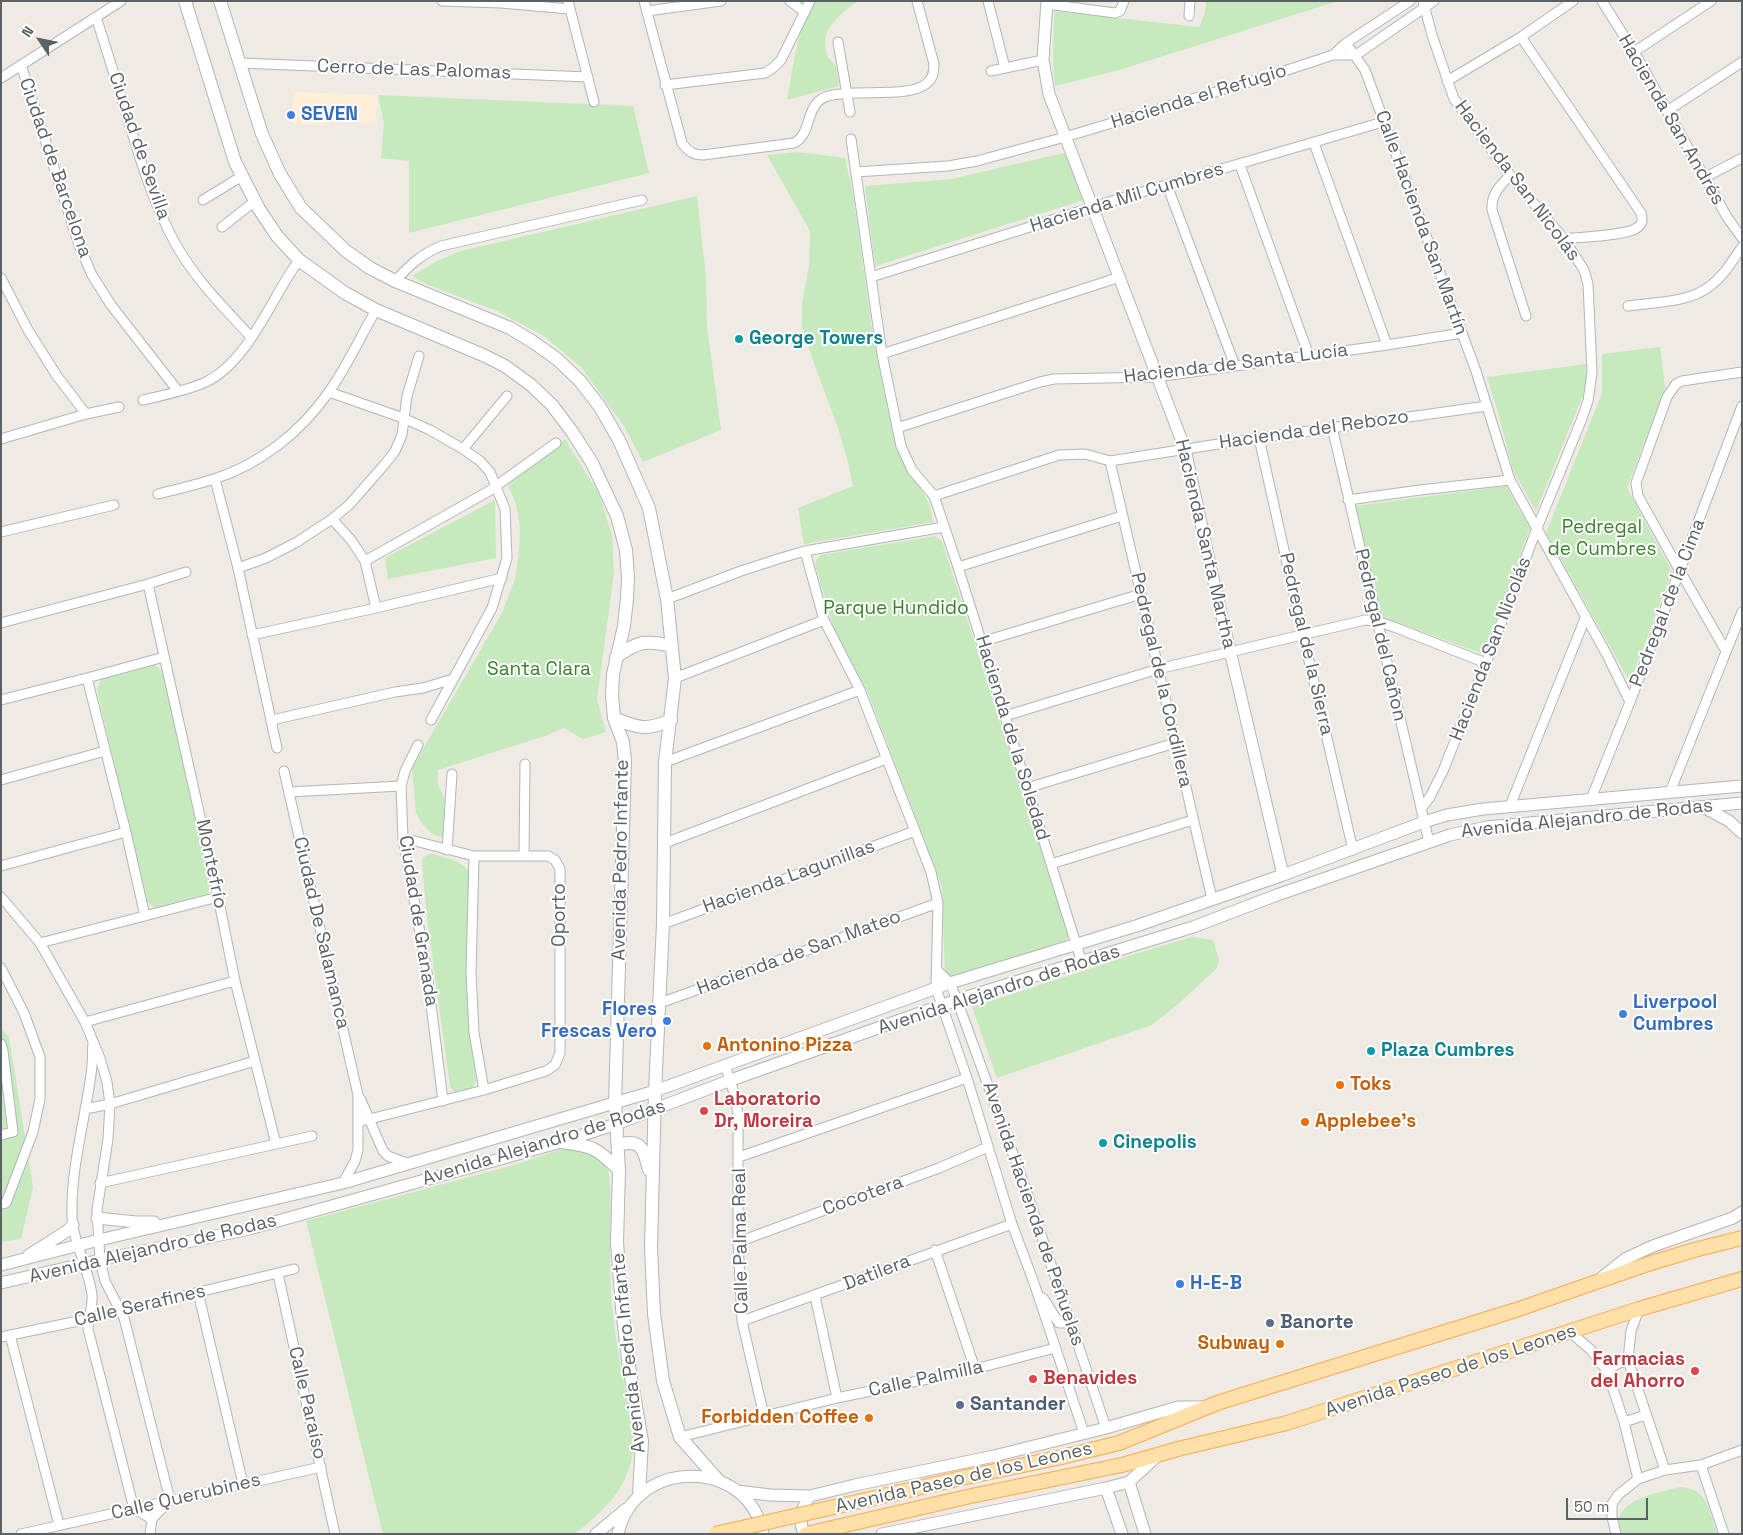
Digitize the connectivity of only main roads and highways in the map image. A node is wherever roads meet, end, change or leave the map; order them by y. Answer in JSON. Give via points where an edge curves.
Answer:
{"nodes":[{"id":1,"x":186,"y":1,"type":"edge"},
{"id":2,"x":220,"y":1,"type":"edge"},
{"id":3,"x":672,"y":646,"type":"junction"},
{"id":4,"x":616,"y":657,"type":"junction"},
{"id":5,"x":614,"y":718,"type":"junction"},
{"id":6,"x":671,"y":720,"type":"junction"},
{"id":7,"x":560,"y":1142,"type":"road end"},
{"id":8,"x":618,"y":1145,"type":"junction"},
{"id":9,"x":619,"y":1170,"type":"junction"},
{"id":10,"x":653,"y":1184,"type":"junction"},
{"id":11,"x":1742,"y":1238,"type":"edge"},
{"id":12,"x":1742,"y":1279,"type":"edge"},
{"id":13,"x":718,"y":1480,"type":"road end"},
{"id":14,"x":639,"y":1495,"type":"road end"},
{"id":15,"x":715,"y":1534,"type":"edge"},
{"id":16,"x":805,"y":1534,"type":"edge"}],
"edges":[{"from":1,"to":4,"type":"main road","name":"Avenida Pedro Infante","via":[[230,147],[255,201],[277,236],[299,260],[345,293],[376,310],[505,366],[531,384],[573,433],[592,463],[617,516],[626,550],[627,599]]},
{"from":2,"to":3,"type":"main road","name":"Avenida Pedro Infante","via":[[262,134],[292,195],[312,220],[370,268],[510,328],[533,342],[558,359],[600,407],[620,440],[649,508],[667,599]]},
{"from":3,"to":4,"type":"main road","via":[[643,642]]},
{"from":3,"to":6,"type":"main road","name":"Avenida Pedro Infante","via":[[675,678]]},
{"from":4,"to":5,"type":"main road","name":"Avenida Pedro Infante","via":[[612,696]]},
{"from":5,"to":6,"type":"main road","via":[[650,728]]},
{"from":5,"to":8,"type":"main road","name":"Avenida Pedro Infante","via":[[623,742],[625,761],[615,1102]]},
{"from":6,"to":10,"type":"main road","name":"Avenida Pedro Infante","via":[[665,762],[663,924]]},
{"from":7,"to":9,"type":"main road","via":[[598,1151]]},
{"from":8,"to":9,"type":"main road","name":"Avenida Pedro Infante"},
{"from":8,"to":10,"type":"main road","via":[[630,1142],[642,1149]]},
{"from":9,"to":14,"type":"main road","name":"Avenida Pedro Infante","via":[[617,1242],[628,1360],[642,1441]]},
{"from":10,"to":13,"type":"main road","name":"Avenida Pedro Infante","via":[[654,1314],[664,1381],[680,1437]]},
{"from":11,"to":15,"type":"main road","name":"Avenida Paseo de los Leones","bridge":true,"via":[[1694,1250],[1208,1407],[1119,1443]]},
{"from":12,"to":16,"type":"main road","name":"Avenida Paseo de los Leones","via":[[1287,1423],[1122,1465]]}]}
